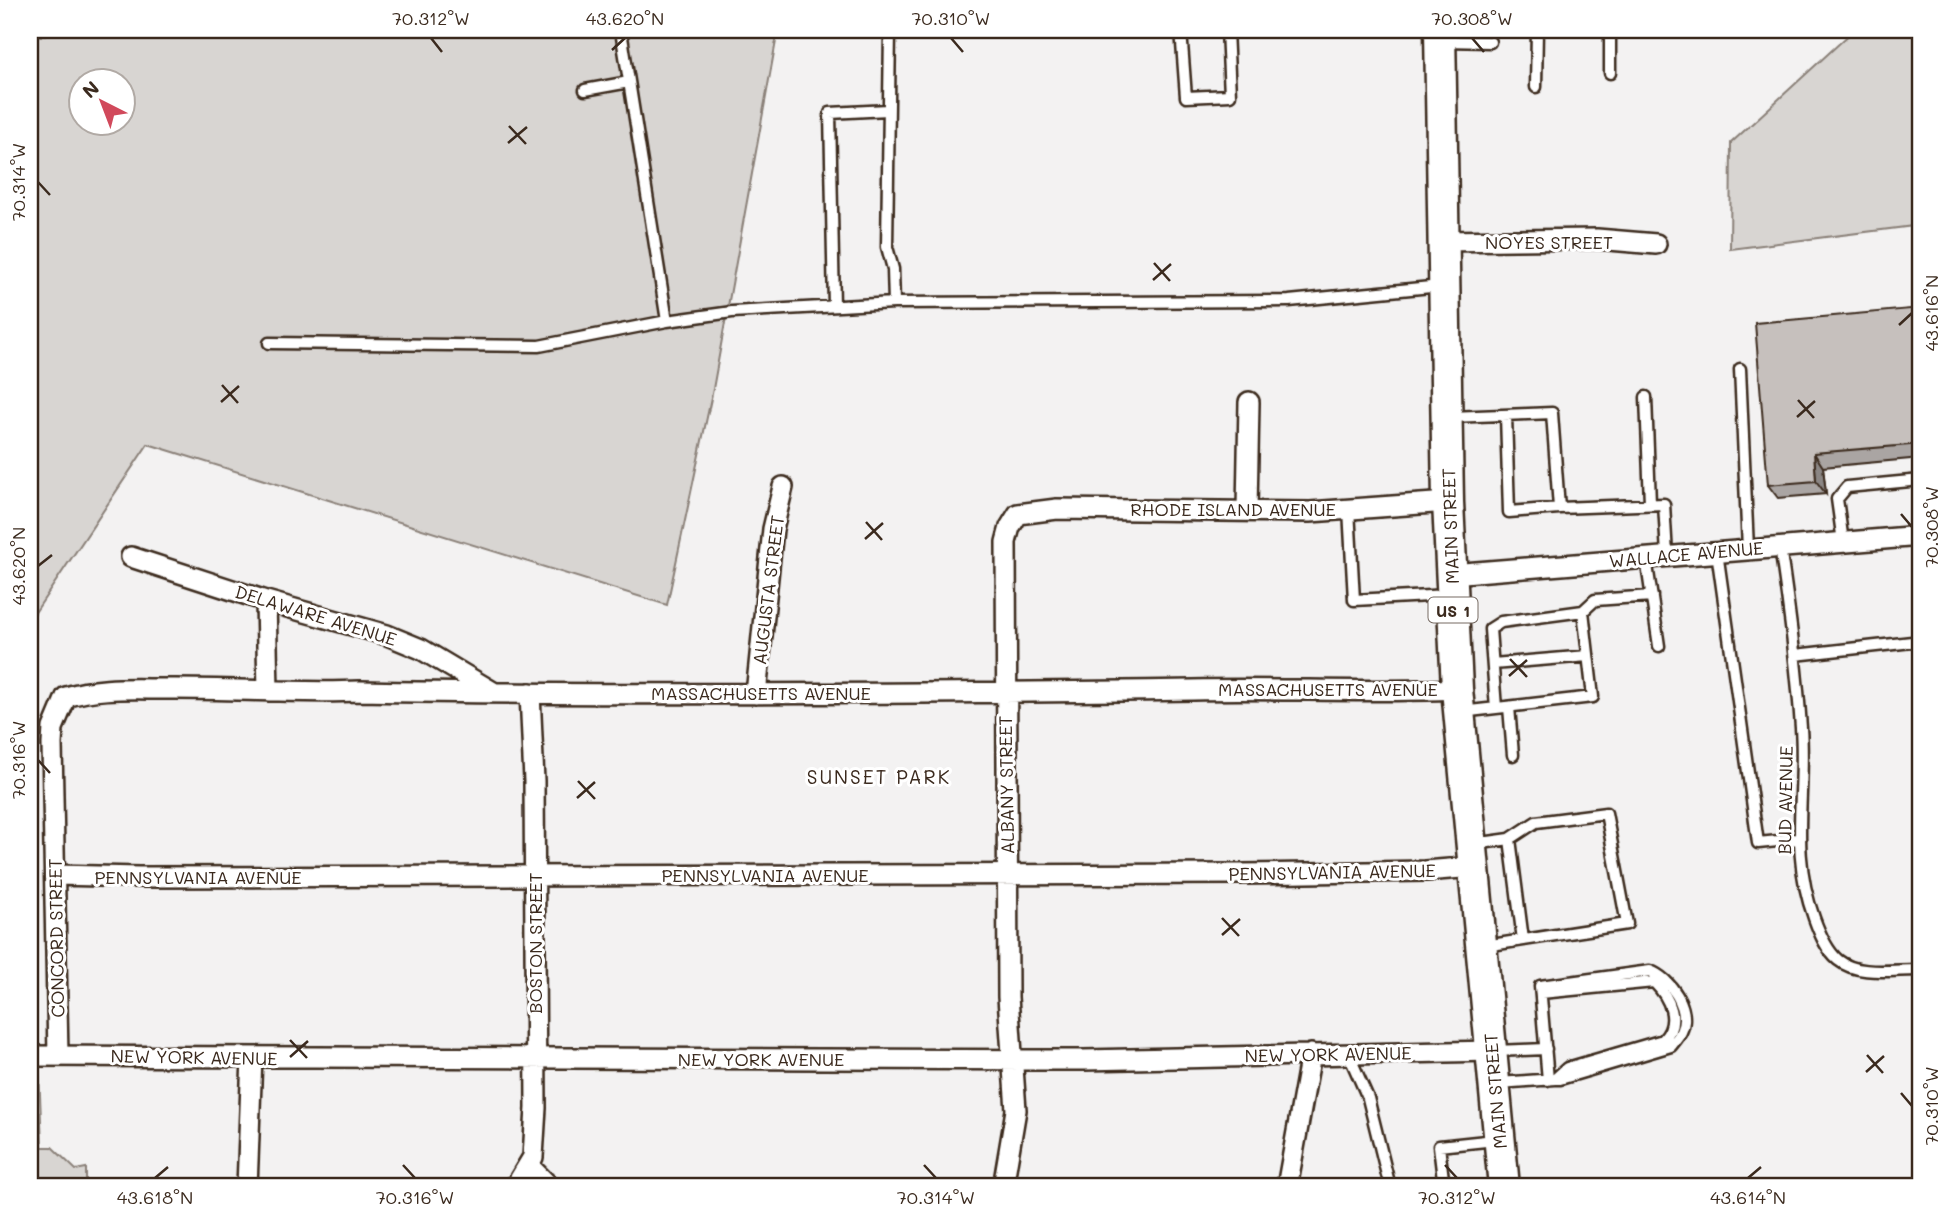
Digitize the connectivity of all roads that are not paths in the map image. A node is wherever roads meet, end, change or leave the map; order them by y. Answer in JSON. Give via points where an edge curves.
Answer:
{"nodes":[{"id":1,"x":890,"y":30,"type":"edge"},
{"id":2,"x":1181,"y":30,"type":"edge"},
{"id":3,"x":1227,"y":30,"type":"edge"},
{"id":4,"x":1537,"y":30,"type":"edge"},
{"id":5,"x":1610,"y":30,"type":"edge"},
{"id":6,"x":1438,"y":33,"type":"edge"},
{"id":7,"x":622,"y":37,"type":"dead end"},
{"id":8,"x":1490,"y":42,"type":"dead end"},
{"id":9,"x":1610,"y":74,"type":"dead end"},
{"id":10,"x":629,"y":82,"type":"junction"},
{"id":11,"x":1536,"y":87,"type":"dead end"},
{"id":12,"x":584,"y":90,"type":"dead end"},
{"id":13,"x":888,"y":110,"type":"junction"},
{"id":14,"x":1443,"y":241,"type":"junction"},
{"id":15,"x":1656,"y":244,"type":"dead end"},
{"id":16,"x":1444,"y":286,"type":"junction"},
{"id":17,"x":894,"y":303,"type":"junction"},
{"id":18,"x":834,"y":306,"type":"junction"},
{"id":19,"x":667,"y":321,"type":"junction"},
{"id":20,"x":269,"y":343,"type":"dead end"},
{"id":21,"x":1740,"y":369,"type":"dead end"},
{"id":22,"x":1646,"y":397,"type":"dead end"},
{"id":23,"x":1249,"y":402,"type":"dead end"},
{"id":24,"x":1506,"y":415,"type":"junction"},
{"id":25,"x":1447,"y":417,"type":"junction"},
{"id":26,"x":1921,"y":480,"type":"edge"},
{"id":27,"x":783,"y":487,"type":"dead end"},
{"id":28,"x":1448,"y":502,"type":"junction"},
{"id":29,"x":1650,"y":503,"type":"junction"},
{"id":30,"x":1559,"y":508,"type":"junction"},
{"id":31,"x":1349,"y":509,"type":"junction"},
{"id":32,"x":1247,"y":510,"type":"junction"},
{"id":33,"x":1018,"y":514,"type":"joint"},
{"id":34,"x":1921,"y":536,"type":"edge"},
{"id":35,"x":1843,"y":542,"type":"junction"},
{"id":36,"x":1780,"y":547,"type":"junction"},
{"id":37,"x":1748,"y":549,"type":"junction"},
{"id":38,"x":1717,"y":551,"type":"junction"},
{"id":39,"x":1667,"y":555,"type":"junction"},
{"id":40,"x":131,"y":557,"type":"dead end"},
{"id":41,"x":1646,"y":557,"type":"junction"},
{"id":42,"x":1452,"y":585,"type":"junction"},
{"id":43,"x":1651,"y":596,"type":"junction"},
{"id":44,"x":267,"y":601,"type":"junction"},
{"id":45,"x":1583,"y":611,"type":"junction"},
{"id":46,"x":1921,"y":640,"type":"edge"},
{"id":47,"x":1659,"y":646,"type":"dead end"},
{"id":48,"x":1795,"y":655,"type":"junction"},
{"id":49,"x":1588,"y":656,"type":"junction"},
{"id":50,"x":1493,"y":664,"type":"junction"},
{"id":51,"x":268,"y":691,"type":"junction"},
{"id":52,"x":1005,"y":692,"type":"junction"},
{"id":53,"x":494,"y":693,"type":"junction"},
{"id":54,"x":530,"y":693,"type":"junction"},
{"id":55,"x":756,"y":694,"type":"junction"},
{"id":56,"x":66,"y":697,"type":"joint"},
{"id":57,"x":1459,"y":700,"type":"junction"},
{"id":58,"x":1509,"y":707,"type":"junction"},
{"id":59,"x":1496,"y":708,"type":"junction"},
{"id":60,"x":1513,"y":755,"type":"dead end"},
{"id":61,"x":1510,"y":839,"type":"junction"},
{"id":62,"x":1798,"y":839,"type":"junction"},
{"id":63,"x":1473,"y":856,"type":"junction"},
{"id":64,"x":56,"y":875,"type":"junction"},
{"id":65,"x":535,"y":875,"type":"junction"},
{"id":66,"x":1007,"y":875,"type":"junction"},
{"id":67,"x":1523,"y":940,"type":"junction"},
{"id":68,"x":1482,"y":947,"type":"junction"},
{"id":69,"x":1921,"y":970,"type":"edge"},
{"id":70,"x":1546,"y":1049,"type":"junction"},
{"id":71,"x":1492,"y":1051,"type":"junction"},
{"id":72,"x":1348,"y":1053,"type":"junction"},
{"id":73,"x":1311,"y":1054,"type":"junction"},
{"id":74,"x":30,"y":1056,"type":"edge"},
{"id":75,"x":58,"y":1056,"type":"junction"},
{"id":76,"x":252,"y":1057,"type":"junction"},
{"id":77,"x":1011,"y":1059,"type":"junction"},
{"id":78,"x":536,"y":1060,"type":"junction"},
{"id":79,"x":1551,"y":1079,"type":"junction"},
{"id":80,"x":1495,"y":1084,"type":"junction"},
{"id":81,"x":1500,"y":1140,"type":"junction"},
{"id":82,"x":530,"y":1167,"type":"junction"},
{"id":83,"x":247,"y":1187,"type":"edge"},
{"id":84,"x":515,"y":1187,"type":"edge"},
{"id":85,"x":550,"y":1187,"type":"edge"},
{"id":86,"x":1003,"y":1187,"type":"edge"},
{"id":87,"x":1287,"y":1187,"type":"edge"},
{"id":88,"x":1390,"y":1187,"type":"edge"},
{"id":89,"x":1444,"y":1187,"type":"edge"},
{"id":90,"x":1504,"y":1187,"type":"edge"}],
"edges":[{"from":1,"to":13,"type":"lane"},
{"from":2,"to":3,"type":"lane","via":[[1186,97],[1230,95]]},
{"from":4,"to":11,"type":"lane"},
{"from":5,"to":9,"type":"lane"},
{"from":6,"to":8,"type":"lane"},
{"from":6,"to":14,"type":"main road","name":"MAIN STREET","number":"US 1"},
{"from":7,"to":10,"type":"lane"},
{"from":10,"to":12,"type":"lane"},
{"from":10,"to":19,"type":"lane"},
{"from":13,"to":17,"type":"lane","via":[[887,247]]},
{"from":13,"to":18,"type":"lane","via":[[830,113]]},
{"from":14,"to":15,"type":"street","name":"NOYES STREET","via":[[1597,239]]},
{"from":14,"to":16,"type":"main road","name":"MAIN STREET","number":"US 1"},
{"from":16,"to":17,"type":"lane","via":[[1289,301]]},
{"from":16,"to":25,"type":"main road","name":"MAIN STREET","number":"US 1"},
{"from":17,"to":18,"type":"lane"},
{"from":18,"to":19,"type":"lane"},
{"from":19,"to":20,"type":"lane","via":[[539,346]]},
{"from":21,"to":37,"type":"lane"},
{"from":22,"to":29,"type":"lane"},
{"from":23,"to":32,"type":"street"},
{"from":24,"to":25,"type":"lane"},
{"from":24,"to":30,"type":"lane","via":[[1552,413]]},
{"from":24,"to":30,"type":"lane","via":[[1509,512]]},
{"from":25,"to":28,"type":"main road","name":"MAIN STREET","number":"US 1"},
{"from":26,"to":35,"type":"lane","via":[[1847,487],[1837,499]]},
{"from":27,"to":55,"type":"street","name":"AUGUSTA STREET","via":[[773,529]]},
{"from":28,"to":31,"type":"street","name":"RHODE ISLAND AVENUE"},
{"from":28,"to":42,"type":"main road","name":"MAIN STREET","number":"US 1"},
{"from":29,"to":30,"type":"lane"},
{"from":29,"to":39,"type":"lane","via":[[1664,504]]},
{"from":31,"to":32,"type":"street","name":"RHODE ISLAND AVENUE"},
{"from":31,"to":42,"type":"lane","via":[[1354,600]]},
{"from":32,"to":33,"type":"street","name":"RHODE ISLAND AVENUE","via":[[1078,508]]},
{"from":33,"to":52,"type":"street","name":"ALBANY STREET","via":[[1006,542]]},
{"from":34,"to":35,"type":"street","name":"WALLACE AVENUE"},
{"from":35,"to":36,"type":"street","name":"WALLACE AVENUE"},
{"from":36,"to":37,"type":"street","name":"WALLACE AVENUE"},
{"from":36,"to":48,"type":"lane","name":"BUD AVENUE"},
{"from":37,"to":38,"type":"street","name":"WALLACE AVENUE"},
{"from":38,"to":39,"type":"street","name":"WALLACE AVENUE"},
{"from":38,"to":62,"type":"lane","via":[[1758,843]]},
{"from":39,"to":41,"type":"street","name":"WALLACE AVENUE"},
{"from":40,"to":44,"type":"street","name":"DELAWARE AVENUE"},
{"from":41,"to":42,"type":"street","name":"WALLACE AVENUE"},
{"from":41,"to":43,"type":"lane"},
{"from":42,"to":57,"type":"main road","name":"MAIN STREET","number":"US 1"},
{"from":43,"to":45,"type":"lane","via":[[1595,600]]},
{"from":43,"to":47,"type":"lane"},
{"from":44,"to":51,"type":"street"},
{"from":44,"to":53,"type":"street","name":"DELAWARE AVENUE","via":[[399,640]]},
{"from":45,"to":49,"type":"lane"},
{"from":45,"to":50,"type":"lane","via":[[1501,622],[1490,629]]},
{"from":46,"to":48,"type":"lane"},
{"from":48,"to":62,"type":"lane","name":"BUD AVENUE","via":[[1802,741]]},
{"from":49,"to":50,"type":"lane"},
{"from":49,"to":58,"type":"lane","via":[[1593,697]]},
{"from":50,"to":59,"type":"lane"},
{"from":51,"to":53,"type":"street","name":"MASSACHUSETTS AVENUE"},
{"from":51,"to":56,"type":"street","name":"MASSACHUSETTS AVENUE","via":[[121,689]]},
{"from":52,"to":55,"type":"street","name":"MASSACHUSETTS AVENUE"},
{"from":52,"to":57,"type":"street","name":"MASSACHUSETTS AVENUE","via":[[1219,689],[1388,692]]},
{"from":52,"to":66,"type":"street","name":"ALBANY STREET"},
{"from":53,"to":54,"type":"street","name":"MASSACHUSETTS AVENUE"},
{"from":54,"to":55,"type":"street","name":"MASSACHUSETTS AVENUE"},
{"from":54,"to":65,"type":"street","name":"BOSTON STREET"},
{"from":56,"to":64,"type":"street","name":"CONCORD STREET","via":[[53,728],[52,744]]},
{"from":57,"to":59,"type":"lane"},
{"from":57,"to":63,"type":"main road","name":"MAIN STREET","number":"US 1"},
{"from":58,"to":59,"type":"lane"},
{"from":58,"to":60,"type":"lane"},
{"from":61,"to":63,"type":"lane"},
{"from":61,"to":67,"type":"lane"},
{"from":61,"to":67,"type":"lane","via":[[1536,822],[1606,813],[1627,924]]},
{"from":62,"to":69,"type":"lane","name":"BUD AVENUE","via":[[1805,894],[1821,936],[1838,959],[1855,969]]},
{"from":63,"to":66,"type":"street","name":"PENNSYLVANIA AVENUE","via":[[1412,872]]},
{"from":63,"to":68,"type":"main road","name":"MAIN STREET","number":"US 1"},
{"from":64,"to":65,"type":"street","name":"PENNSYLVANIA AVENUE"},
{"from":64,"to":75,"type":"street","name":"CONCORD STREET"},
{"from":65,"to":66,"type":"street","name":"PENNSYLVANIA AVENUE"},
{"from":65,"to":78,"type":"street","name":"BOSTON STREET"},
{"from":66,"to":77,"type":"street","name":"ALBANY STREET"},
{"from":67,"to":68,"type":"lane"},
{"from":68,"to":71,"type":"main road","name":"MAIN STREET","number":"US 1"},
{"from":70,"to":71,"type":"lane"},
{"from":70,"to":79,"type":"lane"},
{"from":70,"to":79,"type":"lane","via":[[1540,986],[1650,971],[1662,976],[1678,997],[1684,1018],[1682,1032],[1671,1046]]},
{"from":71,"to":72,"type":"street","name":"NEW YORK AVENUE"},
{"from":71,"to":80,"type":"main road","name":"MAIN STREET","number":"US 1"},
{"from":72,"to":73,"type":"street","name":"NEW YORK AVENUE"},
{"from":72,"to":88,"type":"lane","via":[[1368,1098]]},
{"from":73,"to":77,"type":"street","name":"NEW YORK AVENUE"},
{"from":73,"to":87,"type":"street"},
{"from":74,"to":75,"type":"street","name":"NEW YORK AVENUE"},
{"from":75,"to":76,"type":"street","name":"NEW YORK AVENUE"},
{"from":76,"to":78,"type":"street","name":"NEW YORK AVENUE"},
{"from":76,"to":83,"type":"street"},
{"from":77,"to":78,"type":"street","name":"NEW YORK AVENUE"},
{"from":77,"to":86,"type":"street","name":"ALBANY STREET","via":[[1016,1110]]},
{"from":78,"to":82,"type":"street","name":"BOSTON STREET"},
{"from":79,"to":80,"type":"lane"},
{"from":80,"to":81,"type":"main road","name":"MAIN STREET","number":"US 1"},
{"from":81,"to":89,"type":"lane","via":[[1439,1146]]},
{"from":81,"to":90,"type":"main road","name":"MAIN STREET","number":"US 1"},
{"from":82,"to":84,"type":"street"},
{"from":82,"to":85,"type":"street"}]}
